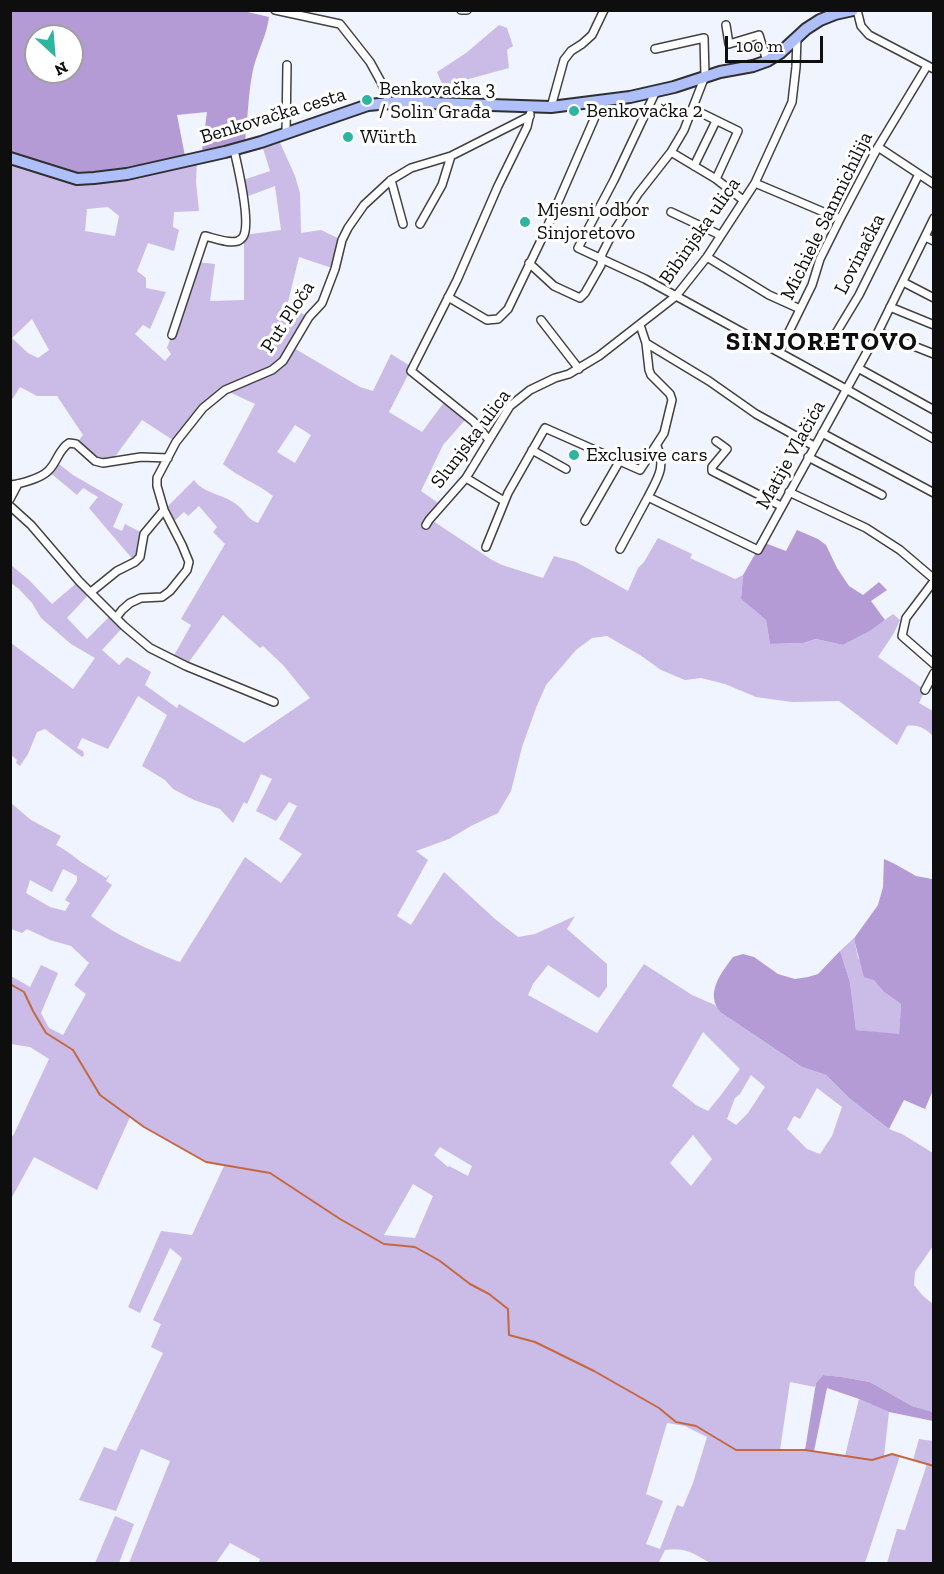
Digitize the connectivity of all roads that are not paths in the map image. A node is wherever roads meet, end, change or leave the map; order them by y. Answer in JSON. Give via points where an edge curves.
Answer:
{"nodes":[{"id":1,"x":275,"y":10,"type":"edge"},
{"id":2,"x":461,"y":10,"type":"edge"},
{"id":3,"x":467,"y":10,"type":"edge"},
{"id":4,"x":604,"y":10,"type":"edge"},
{"id":5,"x":855,"y":10,"type":"edge"},
{"id":6,"x":825,"y":14,"type":"edge"},
{"id":7,"x":726,"y":25,"type":"dead end"},
{"id":8,"x":797,"y":37,"type":"junction"},
{"id":9,"x":654,"y":49,"type":"dead end"},
{"id":10,"x":767,"y":60,"type":"junction"},
{"id":11,"x":287,"y":65,"type":"dead end"},
{"id":12,"x":930,"y":68,"type":"edge"},
{"id":13,"x":705,"y":76,"type":"junction"},
{"id":14,"x":656,"y":91,"type":"junction"},
{"id":15,"x":602,"y":101,"type":"junction"},
{"id":16,"x":389,"y":102,"type":"junction"},
{"id":17,"x":551,"y":107,"type":"junction"},
{"id":18,"x":693,"y":110,"type":"junction"},
{"id":19,"x":531,"y":112,"type":"junction"},
{"id":20,"x":716,"y":121,"type":"junction"},
{"id":21,"x":286,"y":133,"type":"junction"},
{"id":22,"x":878,"y":147,"type":"junction"},
{"id":23,"x":234,"y":150,"type":"junction"},
{"id":24,"x":671,"y":152,"type":"junction"},
{"id":25,"x":451,"y":156,"type":"junction"},
{"id":26,"x":10,"y":158,"type":"edge"},
{"id":27,"x":694,"y":166,"type":"junction"},
{"id":28,"x":919,"y":174,"type":"junction"},
{"id":29,"x":716,"y":179,"type":"junction"},
{"id":30,"x":391,"y":180,"type":"junction"},
{"id":31,"x":754,"y":183,"type":"junction"},
{"id":32,"x":933,"y":184,"type":"edge"},
{"id":33,"x":744,"y":200,"type":"junction"},
{"id":34,"x":671,"y":212,"type":"dead end"},
{"id":35,"x":933,"y":218,"type":"edge"},
{"id":36,"x":840,"y":219,"type":"junction"},
{"id":37,"x":404,"y":224,"type":"dead end"},
{"id":38,"x":420,"y":224,"type":"dead end"},
{"id":39,"x":720,"y":235,"type":"junction"},
{"id":40,"x":925,"y":237,"type":"junction"},
{"id":41,"x":933,"y":241,"type":"edge"},
{"id":42,"x":707,"y":257,"type":"junction"},
{"id":43,"x":602,"y":260,"type":"junction"},
{"id":44,"x":530,"y":263,"type":"junction"},
{"id":45,"x":903,"y":282,"type":"junction"},
{"id":46,"x":676,"y":296,"type":"junction"},
{"id":47,"x":448,"y":297,"type":"junction"},
{"id":48,"x":933,"y":298,"type":"edge"},
{"id":49,"x":890,"y":308,"type":"junction"},
{"id":50,"x":800,"y":309,"type":"junction"},
{"id":51,"x":541,"y":320,"type":"dead end"},
{"id":52,"x":640,"y":325,"type":"junction"},
{"id":53,"x":933,"y":325,"type":"edge"},
{"id":54,"x":878,"y":332,"type":"junction"},
{"id":55,"x":172,"y":334,"type":"dead end"},
{"id":56,"x":646,"y":343,"type":"junction"},
{"id":57,"x":827,"y":348,"type":"dead end"},
{"id":58,"x":779,"y":352,"type":"junction"},
{"id":59,"x":933,"y":354,"type":"edge"},
{"id":60,"x":858,"y":368,"type":"junction"},
{"id":61,"x":579,"y":369,"type":"junction"},
{"id":62,"x":846,"y":389,"type":"junction"},
{"id":63,"x":933,"y":410,"type":"edge"},
{"id":64,"x":822,"y":433,"type":"junction"},
{"id":65,"x":933,"y":439,"type":"edge"},
{"id":66,"x":489,"y":440,"type":"junction"},
{"id":67,"x":716,"y":441,"type":"dead end"},
{"id":68,"x":657,"y":446,"type":"junction"},
{"id":69,"x":814,"y":446,"type":"junction"},
{"id":70,"x":532,"y":450,"type":"junction"},
{"id":71,"x":808,"y":457,"type":"junction"},
{"id":72,"x":168,"y":458,"type":"junction"},
{"id":73,"x":619,"y":462,"type":"junction"},
{"id":74,"x":566,"y":469,"type":"dead end"},
{"id":75,"x":466,"y":478,"type":"junction"},
{"id":76,"x":14,"y":485,"type":"edge"},
{"id":77,"x":789,"y":492,"type":"junction"},
{"id":78,"x":933,"y":493,"type":"edge"},
{"id":79,"x":882,"y":495,"type":"dead end"},
{"id":80,"x":648,"y":497,"type":"junction"},
{"id":81,"x":10,"y":499,"type":"edge"},
{"id":82,"x":504,"y":501,"type":"junction"},
{"id":83,"x":781,"y":506,"type":"junction"},
{"id":84,"x":11,"y":508,"type":"edge"},
{"id":85,"x":164,"y":510,"type":"junction"},
{"id":86,"x":585,"y":521,"type":"dead end"},
{"id":87,"x":426,"y":525,"type":"dead end"},
{"id":88,"x":486,"y":547,"type":"dead end"},
{"id":89,"x":620,"y":549,"type":"dead end"},
{"id":90,"x":933,"y":580,"type":"edge"},
{"id":91,"x":91,"y":592,"type":"junction"},
{"id":92,"x":116,"y":618,"type":"junction"},
{"id":93,"x":933,"y":664,"type":"edge"},
{"id":94,"x":933,"y":673,"type":"edge"},
{"id":95,"x":926,"y":690,"type":"dead end"},
{"id":96,"x":273,"y":702,"type":"dead end"}],
"edges":[{"from":1,"to":16,"type":"street","via":[[340,24],[370,62]]},
{"from":2,"to":3,"type":"street"},
{"from":4,"to":17,"type":"street","via":[[592,35],[564,60]]},
{"from":5,"to":6,"type":"main road","name":"Benkovačka cesta"},
{"from":5,"to":12,"type":"street","via":[[869,35]]},
{"from":6,"to":8,"type":"main road","name":"Benkovačka cesta"},
{"from":7,"to":10,"type":"street","via":[[729,44],[759,35]]},
{"from":8,"to":10,"type":"main road","name":"Benkovačka cesta"},
{"from":8,"to":31,"type":"street","name":"Bibinjska ulica","via":[[792,102]]},
{"from":9,"to":13,"type":"street","via":[[704,38]]},
{"from":10,"to":13,"type":"main road","name":"Benkovačka cesta"},
{"from":11,"to":21,"type":"street"},
{"from":12,"to":22,"type":"street","name":"Michiele Sanmichilija"},
{"from":13,"to":14,"type":"main road","name":"Benkovačka cesta"},
{"from":13,"to":18,"type":"street"},
{"from":14,"to":15,"type":"main road","name":"Benkovačka cesta"},
{"from":14,"to":43,"type":"street","via":[[578,248]]},
{"from":15,"to":17,"type":"main road","name":"Benkovačka cesta"},
{"from":15,"to":44,"type":"street"},
{"from":16,"to":19,"type":"main road","name":"Benkovačka cesta"},
{"from":16,"to":21,"type":"main road","name":"Benkovačka cesta","via":[[368,105]]},
{"from":17,"to":19,"type":"main road","name":"Benkovačka cesta"},
{"from":18,"to":20,"type":"street"},
{"from":18,"to":24,"type":"street"},
{"from":19,"to":25,"type":"street","name":"Put Ploča"},
{"from":19,"to":47,"type":"street"},
{"from":20,"to":27,"type":"street"},
{"from":20,"to":29,"type":"street","via":[[738,131]]},
{"from":21,"to":23,"type":"main road","name":"Benkovačka cesta"},
{"from":22,"to":28,"type":"street"},
{"from":22,"to":36,"type":"street","name":"Michiele Sanmichilija"},
{"from":23,"to":26,"type":"main road","name":"Benkovačka cesta","via":[[127,174],[77,179]]},
{"from":23,"to":55,"type":"street","via":[[243,198],[244,235],[234,242],[205,236]]},
{"from":24,"to":27,"type":"street"},
{"from":24,"to":43,"type":"street","via":[[611,236]]},
{"from":25,"to":30,"type":"street","name":"Put Ploča","via":[[411,168]]},
{"from":25,"to":38,"type":"street","via":[[442,185]]},
{"from":27,"to":29,"type":"street"},
{"from":28,"to":32,"type":"street"},
{"from":28,"to":57,"type":"street","name":"Lovinačka","via":[[859,295]]},
{"from":29,"to":33,"type":"street"},
{"from":30,"to":37,"type":"street"},
{"from":30,"to":72,"type":"street","name":"Put Ploča","via":[[364,205],[348,228],[322,303],[283,361],[272,370],[225,390],[203,408]]},
{"from":31,"to":33,"type":"street","name":"Bibinjska ulica"},
{"from":31,"to":36,"type":"street"},
{"from":33,"to":39,"type":"street","name":"Bibinjska ulica"},
{"from":34,"to":39,"type":"street"},
{"from":35,"to":40,"type":"street","name":"Matije Vlačića"},
{"from":36,"to":50,"type":"street","name":"Michiele Sanmichilija"},
{"from":39,"to":42,"type":"street","name":"Bibinjska ulica"},
{"from":40,"to":41,"type":"street"},
{"from":40,"to":45,"type":"street","name":"Matije Vlačića"},
{"from":42,"to":46,"type":"street","name":"Bibinjska ulica"},
{"from":42,"to":50,"type":"street"},
{"from":43,"to":44,"type":"street","via":[[580,298],[554,286]]},
{"from":43,"to":46,"type":"street"},
{"from":44,"to":47,"type":"street","via":[[508,309],[498,319],[487,320]]},
{"from":45,"to":48,"type":"street"},
{"from":45,"to":49,"type":"street","name":"Matije Vlačića"},
{"from":46,"to":52,"type":"street","name":"Bibinjska ulica"},
{"from":46,"to":58,"type":"street"},
{"from":47,"to":66,"type":"street","via":[[411,371],[473,421]]},
{"from":49,"to":53,"type":"street"},
{"from":49,"to":54,"type":"street","name":"Matije Vlačića"},
{"from":50,"to":58,"type":"street","name":"Michiele Sanmichilija"},
{"from":51,"to":61,"type":"street"},
{"from":52,"to":56,"type":"street"},
{"from":52,"to":61,"type":"street","name":"Slunjska ulica"},
{"from":54,"to":59,"type":"street"},
{"from":54,"to":60,"type":"street","name":"Matije Vlačića"},
{"from":56,"to":68,"type":"street","via":[[651,375],[672,400]]},
{"from":56,"to":69,"type":"street","via":[[756,414]]},
{"from":58,"to":62,"type":"street"},
{"from":60,"to":62,"type":"street","name":"Matije Vlačića"},
{"from":60,"to":63,"type":"street"},
{"from":61,"to":66,"type":"street","name":"Slunjska ulica","via":[[530,390],[510,406]]},
{"from":62,"to":64,"type":"street","name":"Matije Vlačića"},
{"from":62,"to":65,"type":"street"},
{"from":64,"to":69,"type":"street","name":"Matije Vlačića"},
{"from":64,"to":78,"type":"street"},
{"from":66,"to":75,"type":"street","name":"Slunjska ulica"},
{"from":67,"to":83,"type":"street","via":[[727,449],[712,471]]},
{"from":68,"to":73,"type":"street","via":[[640,470]]},
{"from":68,"to":80,"type":"street","via":[[661,468]]},
{"from":69,"to":71,"type":"street","name":"Matije Vlačića"},
{"from":70,"to":73,"type":"street","via":[[545,428]]},
{"from":70,"to":74,"type":"street"},
{"from":70,"to":82,"type":"street"},
{"from":71,"to":77,"type":"street","name":"Matije Vlačića"},
{"from":71,"to":79,"type":"street"},
{"from":72,"to":76,"type":"street","via":[[141,457],[104,463],[69,443],[48,471]]},
{"from":72,"to":85,"type":"street","name":"Put Ploča","via":[[157,478]]},
{"from":73,"to":86,"type":"street"},
{"from":75,"to":82,"type":"street"},
{"from":75,"to":87,"type":"street","name":"Slunjska ulica"},
{"from":76,"to":81,"type":"street"},
{"from":77,"to":83,"type":"street","name":"Matije Vlačića"},
{"from":77,"to":90,"type":"street","via":[[866,528],[900,549]]},
{"from":80,"to":83,"type":"street","name":"Matije Vlačića","via":[[758,550]]},
{"from":80,"to":89,"type":"street"},
{"from":82,"to":88,"type":"street"},
{"from":84,"to":91,"type":"street"},
{"from":85,"to":91,"type":"street","via":[[144,534],[140,557]]},
{"from":85,"to":92,"type":"street","name":"Put Ploča","via":[[189,562],[187,570],[162,597],[130,603]]},
{"from":90,"to":93,"type":"street","via":[[906,618],[902,636]]},
{"from":91,"to":92,"type":"street"},
{"from":92,"to":96,"type":"street","via":[[150,648]]},
{"from":94,"to":95,"type":"street"}]}
